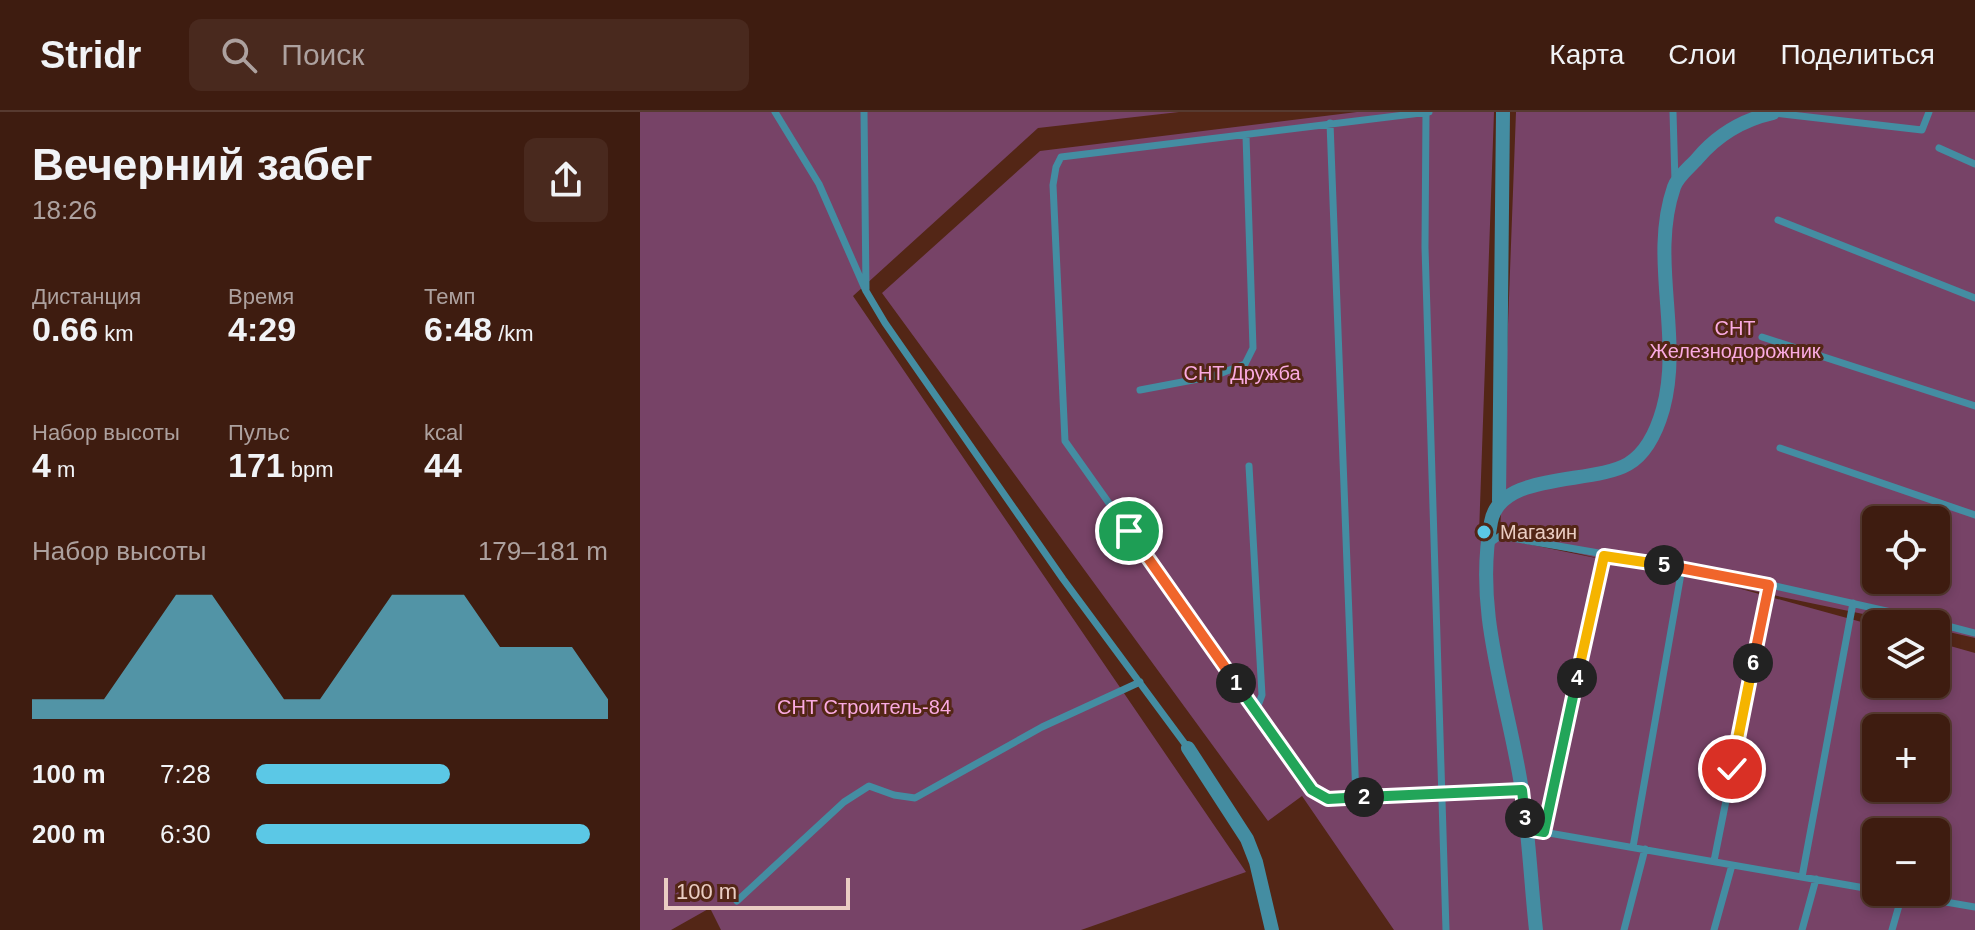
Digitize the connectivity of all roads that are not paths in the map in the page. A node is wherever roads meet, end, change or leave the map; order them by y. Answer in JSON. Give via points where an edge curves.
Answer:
{"nodes":[{"id":1,"x":775,"y":112,"type":"edge"},
{"id":2,"x":864,"y":112,"type":"edge"},
{"id":3,"x":1427,"y":112,"type":"edge"},
{"id":4,"x":1503,"y":112,"type":"edge"},
{"id":5,"x":1673,"y":112,"type":"edge"},
{"id":6,"x":1929,"y":112,"type":"edge"},
{"id":7,"x":1774,"y":113,"type":"edge"},
{"id":8,"x":1330,"y":123,"type":"junction"},
{"id":9,"x":1246,"y":136,"type":"junction"},
{"id":10,"x":1939,"y":148,"type":"dead end"},
{"id":11,"x":1975,"y":164,"type":"edge"},
{"id":12,"x":1675,"y":184,"type":"junction"},
{"id":13,"x":1778,"y":220,"type":"dead end"},
{"id":14,"x":866,"y":291,"type":"junction"},
{"id":15,"x":1975,"y":298,"type":"edge"},
{"id":16,"x":1762,"y":337,"type":"dead end"},
{"id":17,"x":1140,"y":390,"type":"dead end"},
{"id":18,"x":1975,"y":406,"type":"edge"},
{"id":19,"x":1780,"y":448,"type":"dead end"},
{"id":20,"x":1249,"y":466,"type":"dead end"},
{"id":21,"x":1499,"y":501,"type":"junction"},
{"id":22,"x":1975,"y":515,"type":"edge"},
{"id":23,"x":1487,"y":545,"type":"junction"},
{"id":24,"x":1604,"y":556,"type":"junction"},
{"id":25,"x":1682,"y":568,"type":"junction"},
{"id":26,"x":1769,"y":585,"type":"junction"},
{"id":27,"x":1853,"y":603,"type":"junction"},
{"id":28,"x":1975,"y":633,"type":"edge"},
{"id":29,"x":1140,"y":682,"type":"junction"},
{"id":30,"x":1256,"y":711,"type":"junction"},
{"id":31,"x":1188,"y":748,"type":"joint"},
{"id":32,"x":1522,"y":790,"type":"junction"},
{"id":33,"x":1441,"y":794,"type":"junction"},
{"id":34,"x":1356,"y":798,"type":"junction"},
{"id":35,"x":1526,"y":829,"type":"junction"},
{"id":36,"x":1544,"y":832,"type":"junction"},
{"id":37,"x":1633,"y":847,"type":"junction"},
{"id":38,"x":1645,"y":849,"type":"junction"},
{"id":39,"x":1714,"y":861,"type":"junction"},
{"id":40,"x":1732,"y":865,"type":"junction"},
{"id":41,"x":1802,"y":877,"type":"junction"},
{"id":42,"x":1816,"y":879,"type":"junction"},
{"id":43,"x":1862,"y":887,"type":"edge"},
{"id":44,"x":737,"y":901,"type":"dead end"},
{"id":45,"x":1950,"y":903,"type":"edge"},
{"id":46,"x":1899,"y":906,"type":"edge"},
{"id":47,"x":1975,"y":907,"type":"edge"},
{"id":48,"x":1272,"y":930,"type":"edge"},
{"id":49,"x":1446,"y":930,"type":"edge"},
{"id":50,"x":1536,"y":930,"type":"edge"},
{"id":51,"x":1624,"y":930,"type":"edge"},
{"id":52,"x":1714,"y":930,"type":"edge"},
{"id":53,"x":1802,"y":930,"type":"edge"},
{"id":54,"x":1892,"y":930,"type":"edge"}],
"edges":[{"from":1,"to":14,"type":"lane","via":[[819,184]]},
{"from":2,"to":14,"type":"lane"},
{"from":3,"to":8,"type":"lane"},
{"from":3,"to":33,"type":"lane","via":[[1425,247]]},
{"from":4,"to":21,"type":"street"},
{"from":5,"to":12,"type":"lane"},
{"from":6,"to":7,"type":"lane","via":[[1922,130]]},
{"from":7,"to":12,"type":"street","via":[[1715,138]]},
{"from":8,"to":9,"type":"lane"},
{"from":8,"to":34,"type":"lane"},
{"from":9,"to":17,"type":"lane","via":[[1253,348],[1245,364],[1214,376]]},
{"from":9,"to":30,"type":"lane","via":[[1061,157],[1053,185],[1065,441]]},
{"from":10,"to":11,"type":"lane"},
{"from":12,"to":21,"type":"street","via":[[1664,240],[1668,365],[1663,407],[1651,441],[1630,463],[1524,489]]},
{"from":13,"to":15,"type":"lane"},
{"from":14,"to":29,"type":"lane"},
{"from":16,"to":18,"type":"lane"},
{"from":19,"to":22,"type":"lane"},
{"from":20,"to":30,"type":"lane","via":[[1262,695]]},
{"from":21,"to":23,"type":"street"},
{"from":23,"to":24,"type":"lane","via":[[1500,536]]},
{"from":23,"to":32,"type":"street","via":[[1493,645]]},
{"from":24,"to":25,"type":"lane"},
{"from":24,"to":36,"type":"lane"},
{"from":25,"to":26,"type":"lane"},
{"from":25,"to":37,"type":"lane"},
{"from":26,"to":27,"type":"lane"},
{"from":26,"to":39,"type":"lane"},
{"from":27,"to":28,"type":"lane"},
{"from":27,"to":41,"type":"lane"},
{"from":29,"to":31,"type":"lane"},
{"from":29,"to":44,"type":"lane","via":[[1042,727],[915,798],[869,786],[844,802]]},
{"from":30,"to":34,"type":"lane","via":[[1312,790],[1328,799]]},
{"from":31,"to":48,"type":"street","via":[[1247,839]]},
{"from":32,"to":33,"type":"lane"},
{"from":32,"to":35,"type":"street"},
{"from":33,"to":34,"type":"lane"},
{"from":33,"to":49,"type":"lane"},
{"from":35,"to":36,"type":"lane"},
{"from":35,"to":50,"type":"street"},
{"from":36,"to":37,"type":"lane"},
{"from":37,"to":38,"type":"lane"},
{"from":38,"to":39,"type":"lane"},
{"from":38,"to":51,"type":"lane"},
{"from":39,"to":40,"type":"lane"},
{"from":40,"to":41,"type":"lane"},
{"from":40,"to":52,"type":"lane"},
{"from":41,"to":42,"type":"lane"},
{"from":42,"to":43,"type":"lane"},
{"from":42,"to":53,"type":"lane"},
{"from":45,"to":47,"type":"lane"},
{"from":46,"to":54,"type":"lane"}]}
